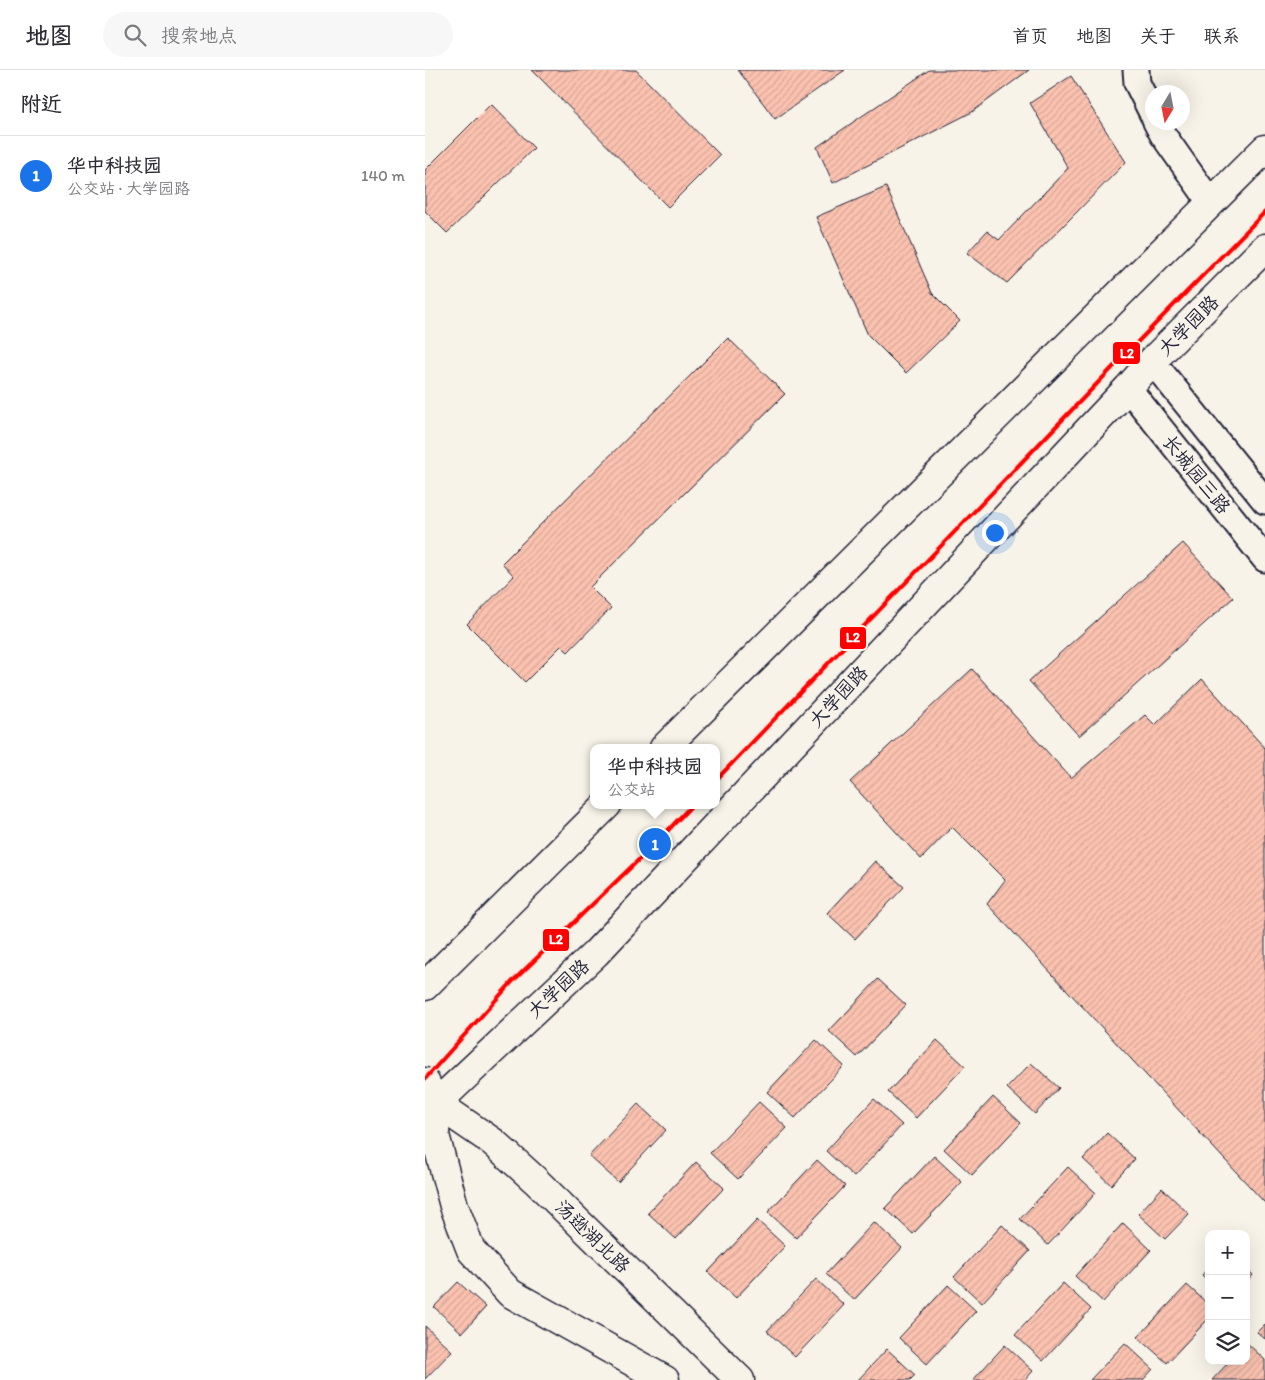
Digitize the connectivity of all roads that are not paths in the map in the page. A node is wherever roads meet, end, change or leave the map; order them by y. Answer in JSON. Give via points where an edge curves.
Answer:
{"nodes":[{"id":1,"x":1136,"y":70,"type":"edge"},
{"id":2,"x":1145,"y":99,"type":"edge"},
{"id":3,"x":1160,"y":130,"type":"edge"},
{"id":4,"x":1265,"y":149,"type":"edge"},
{"id":5,"x":1211,"y":203,"type":"junction"},
{"id":6,"x":1265,"y":248,"type":"edge"},
{"id":7,"x":1152,"y":361,"type":"junction"},
{"id":8,"x":1128,"y":388,"type":"junction"},
{"id":9,"x":1265,"y":501,"type":"edge"},
{"id":10,"x":1265,"y":559,"type":"edge"},
{"id":11,"x":669,"y":744,"type":"edge"},
{"id":12,"x":603,"y":809,"type":"edge"},
{"id":13,"x":425,"y":986,"type":"edge"},
{"id":14,"x":429,"y":1100,"type":"edge"},
{"id":15,"x":665,"y":1380,"type":"edge"},
{"id":16,"x":740,"y":1380,"type":"edge"}],
"edges":[{"from":1,"to":2,"type":"street","via":[[1137,83]]},
{"from":3,"to":5,"type":"street"},
{"from":4,"to":5,"type":"main road"},
{"from":5,"to":11,"type":"main road"},
{"from":6,"to":7,"type":"main road","name":"大学园路"},
{"from":7,"to":8,"type":"main road","name":"大学园路"},
{"from":7,"to":9,"type":"street","name":"长城园三路"},
{"from":8,"to":10,"type":"street","name":"长城园三路"},
{"from":8,"to":14,"type":"main road","name":"大学园路","via":[[595,953]]},
{"from":12,"to":13,"type":"main road"},
{"from":14,"to":15,"type":"main road","via":[[454,1206],[471,1250],[510,1293]]},
{"from":14,"to":16,"type":"main road","name":"汤逊湖北路","via":[[493,1142],[528,1173]]}]}
